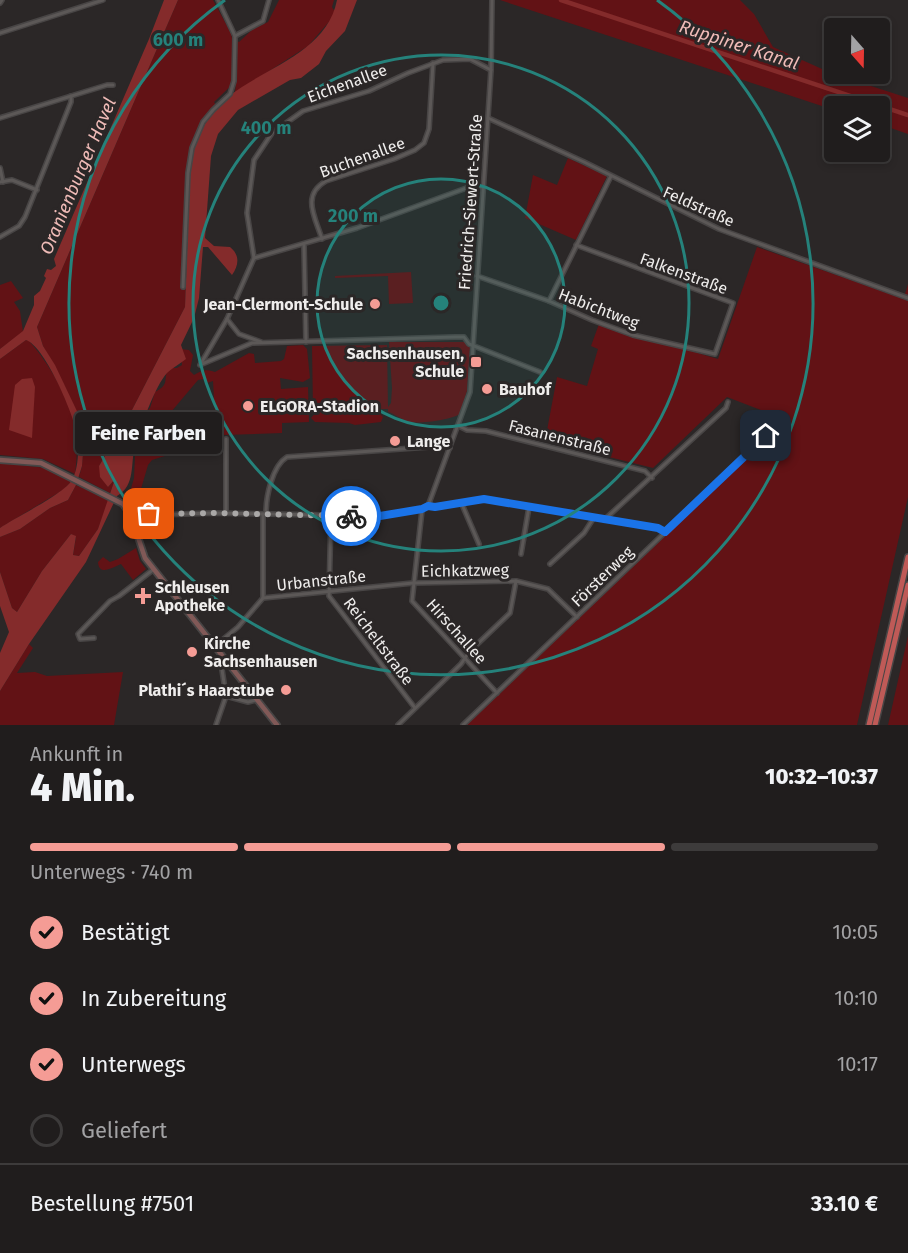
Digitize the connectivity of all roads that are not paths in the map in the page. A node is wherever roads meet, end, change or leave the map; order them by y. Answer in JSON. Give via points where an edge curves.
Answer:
{"nodes":[{"id":1,"x":103,"y":0,"type":"edge"},
{"id":2,"x":218,"y":0,"type":"edge"},
{"id":3,"x":269,"y":0,"type":"edge"},
{"id":4,"x":492,"y":0,"type":"edge"},
{"id":5,"x":0,"y":33,"type":"edge"},
{"id":6,"x":235,"y":36,"type":"junction"},
{"id":7,"x":432,"y":63,"type":"junction"},
{"id":8,"x":491,"y":70,"type":"junction"},
{"id":9,"x":113,"y":86,"type":"dead end"},
{"id":10,"x":70,"y":96,"type":"junction"},
{"id":11,"x":0,"y":118,"type":"edge"},
{"id":12,"x":488,"y":118,"type":"junction"},
{"id":13,"x":0,"y":168,"type":"edge"},
{"id":14,"x":611,"y":176,"type":"junction"},
{"id":15,"x":2,"y":182,"type":"edge"},
{"id":16,"x":483,"y":187,"type":"junction"},
{"id":17,"x":37,"y":190,"type":"junction"},
{"id":18,"x":0,"y":237,"type":"edge"},
{"id":19,"x":322,"y":239,"type":"junction"},
{"id":20,"x":304,"y":245,"type":"junction"},
{"id":21,"x":576,"y":245,"type":"junction"},
{"id":22,"x":254,"y":258,"type":"junction"},
{"id":23,"x":477,"y":276,"type":"junction"},
{"id":24,"x":183,"y":287,"type":"dead end"},
{"id":25,"x":908,"y":298,"type":"edge"},
{"id":26,"x":549,"y":301,"type":"junction"},
{"id":27,"x":227,"y":319,"type":"junction"},
{"id":28,"x":306,"y":342,"type":"junction"},
{"id":29,"x":263,"y":343,"type":"junction"},
{"id":30,"x":473,"y":346,"type":"junction"},
{"id":31,"x":715,"y":354,"type":"joint"},
{"id":32,"x":540,"y":372,"type":"dead end"},
{"id":33,"x":729,"y":402,"type":"dead end"},
{"id":34,"x":783,"y":420,"type":"dead end"},
{"id":35,"x":459,"y":426,"type":"junction"},
{"id":36,"x":226,"y":439,"type":"dead end"},
{"id":37,"x":450,"y":448,"type":"junction"},
{"id":38,"x":0,"y":460,"type":"edge"},
{"id":39,"x":652,"y":477,"type":"junction"},
{"id":40,"x":461,"y":502,"type":"junction"},
{"id":41,"x":428,"y":506,"type":"junction"},
{"id":42,"x":529,"y":507,"type":"junction"},
{"id":43,"x":422,"y":509,"type":"junction"},
{"id":44,"x":226,"y":513,"type":"junction"},
{"id":45,"x":264,"y":514,"type":"junction"},
{"id":46,"x":331,"y":515,"type":"junction"},
{"id":47,"x":131,"y":516,"type":"junction"},
{"id":48,"x":593,"y":519,"type":"junction"},
{"id":49,"x":604,"y":520,"type":"junction"},
{"id":50,"x":665,"y":532,"type":"junction"},
{"id":51,"x":479,"y":544,"type":"dead end"},
{"id":52,"x":521,"y":554,"type":"dead end"},
{"id":53,"x":908,"y":557,"type":"edge"},
{"id":54,"x":550,"y":564,"type":"dead end"},
{"id":55,"x":154,"y":569,"type":"junction"},
{"id":56,"x":516,"y":581,"type":"junction"},
{"id":57,"x":413,"y":583,"type":"junction"},
{"id":58,"x":908,"y":585,"type":"edge"},
{"id":59,"x":329,"y":591,"type":"junction"},
{"id":60,"x":263,"y":598,"type":"junction"},
{"id":61,"x":577,"y":617,"type":"junction"},
{"id":62,"x":94,"y":638,"type":"dead end"},
{"id":63,"x":215,"y":646,"type":"junction"},
{"id":64,"x":465,"y":658,"type":"junction"},
{"id":65,"x":226,"y":659,"type":"junction"},
{"id":66,"x":497,"y":693,"type":"junction"},
{"id":67,"x":226,"y":696,"type":"junction"},
{"id":68,"x":257,"y":699,"type":"junction"},
{"id":69,"x":415,"y":708,"type":"junction"},
{"id":70,"x":216,"y":725,"type":"edge"},
{"id":71,"x":277,"y":725,"type":"edge"},
{"id":72,"x":398,"y":725,"type":"edge"},
{"id":73,"x":463,"y":725,"type":"edge"},
{"id":74,"x":869,"y":725,"type":"edge"},
{"id":75,"x":875,"y":725,"type":"edge"}],
"edges":[{"from":1,"to":5,"type":"street"},
{"from":2,"to":6,"type":"street"},
{"from":3,"to":6,"type":"street","via":[[263,21]]},
{"from":4,"to":8,"type":"street","name":"Friedrich-Siewert-Straße"},
{"from":6,"to":24,"type":"street","via":[[231,94],[203,122],[192,148]]},
{"from":7,"to":8,"type":"street","name":"Eichenallee","via":[[470,59]]},
{"from":7,"to":19,"type":"street","name":"Buchenallee","via":[[429,129],[424,143],[394,159],[316,186],[312,201]]},
{"from":7,"to":22,"type":"street","name":"Eichenallee","via":[[369,91],[303,111],[273,133],[254,160],[247,213]]},
{"from":8,"to":12,"type":"street","name":"Friedrich-Siewert-Straße"},
{"from":9,"to":10,"type":"street"},
{"from":10,"to":11,"type":"street"},
{"from":10,"to":17,"type":"street"},
{"from":12,"to":14,"type":"street","name":"Feldstraße"},
{"from":12,"to":16,"type":"street","name":"Friedrich-Siewert-Straße"},
{"from":13,"to":15,"type":"street"},
{"from":14,"to":21,"type":"street"},
{"from":14,"to":25,"type":"street","name":"Feldstraße","via":[[718,230]]},
{"from":15,"to":17,"type":"street","via":[[12,180]]},
{"from":16,"to":19,"type":"street","via":[[472,186]]},
{"from":16,"to":23,"type":"street","name":"Friedrich-Siewert-Straße"},
{"from":17,"to":18,"type":"street","via":[[19,226]]},
{"from":19,"to":20,"type":"street"},
{"from":20,"to":22,"type":"street"},
{"from":20,"to":28,"type":"street"},
{"from":21,"to":26,"type":"street"},
{"from":21,"to":31,"type":"street","name":"Falkenstraße","via":[[733,303]]},
{"from":22,"to":27,"type":"street"},
{"from":23,"to":26,"type":"street","name":"Habichtweg"},
{"from":23,"to":30,"type":"street","name":"Friedrich-Siewert-Straße"},
{"from":26,"to":31,"type":"street","name":"Habichtweg","via":[[633,335]]},
{"from":27,"to":29,"type":"street","via":[[239,334]]},
{"from":27,"to":29,"type":"street","via":[[200,365],[247,344]]},
{"from":28,"to":29,"type":"street"},
{"from":28,"to":30,"type":"street","via":[[455,337],[466,338]]},
{"from":30,"to":32,"type":"street"},
{"from":30,"to":35,"type":"street","name":"Friedrich-Siewert-Straße","via":[[470,392]]},
{"from":33,"to":39,"type":"street"},
{"from":34,"to":50,"type":"street","name":"Försterweg"},
{"from":35,"to":37,"type":"street","name":"Friedrich-Siewert-Straße"},
{"from":35,"to":39,"type":"street","name":"Fasanenstraße","via":[[645,471]]},
{"from":36,"to":44,"type":"street"},
{"from":37,"to":41,"type":"street","name":"Friedrich-Siewert-Straße"},
{"from":37,"to":45,"type":"street","via":[[362,450],[285,458],[278,465]]},
{"from":38,"to":47,"type":"main road","via":[[41,463],[116,500]]},
{"from":39,"to":49,"type":"street"},
{"from":40,"to":41,"type":"street"},
{"from":40,"to":42,"type":"street","via":[[484,499]]},
{"from":40,"to":51,"type":"street"},
{"from":41,"to":43,"type":"street"},
{"from":42,"to":48,"type":"street"},
{"from":42,"to":52,"type":"street"},
{"from":43,"to":46,"type":"street","via":[[380,516]]},
{"from":43,"to":57,"type":"street","name":"Hirschallee"},
{"from":44,"to":45,"type":"street"},
{"from":44,"to":47,"type":"street"},
{"from":45,"to":46,"type":"street"},
{"from":45,"to":60,"type":"street"},
{"from":46,"to":59,"type":"street","name":"Reicheltstraße"},
{"from":47,"to":55,"type":"main road","via":[[143,552]]},
{"from":48,"to":49,"type":"street"},
{"from":48,"to":54,"type":"street","via":[[584,533]]},
{"from":49,"to":50,"type":"street"},
{"from":50,"to":61,"type":"street","name":"Försterweg"},
{"from":53,"to":74,"type":"highway"},
{"from":55,"to":62,"type":"street","via":[[110,601],[78,634],[80,639]]},
{"from":55,"to":63,"type":"main road"},
{"from":56,"to":57,"type":"street","name":"Eichkatzweg"},
{"from":56,"to":61,"type":"street","name":"Eichkatzweg","via":[[548,589]]},
{"from":56,"to":64,"type":"street","via":[[510,613]]},
{"from":57,"to":59,"type":"street","name":"Urbanstraße"},
{"from":57,"to":64,"type":"street","name":"Hirschallee","via":[[412,601]]},
{"from":58,"to":75,"type":"highway"},
{"from":59,"to":60,"type":"street","name":"Urbanstraße"},
{"from":59,"to":69,"type":"street","name":"Reicheltstraße"},
{"from":60,"to":63,"type":"street","name":"Urbanstraße"},
{"from":61,"to":66,"type":"street","name":"Försterweg"},
{"from":63,"to":65,"type":"main road"},
{"from":64,"to":66,"type":"street","name":"Hirschallee"},
{"from":64,"to":69,"type":"street"},
{"from":65,"to":67,"type":"street","via":[[221,663]]},
{"from":65,"to":68,"type":"main road"},
{"from":66,"to":73,"type":"street","name":"Försterweg"},
{"from":67,"to":68,"type":"street","via":[[248,702]]},
{"from":67,"to":70,"type":"street"},
{"from":68,"to":71,"type":"main road"},
{"from":69,"to":72,"type":"street"}]}
